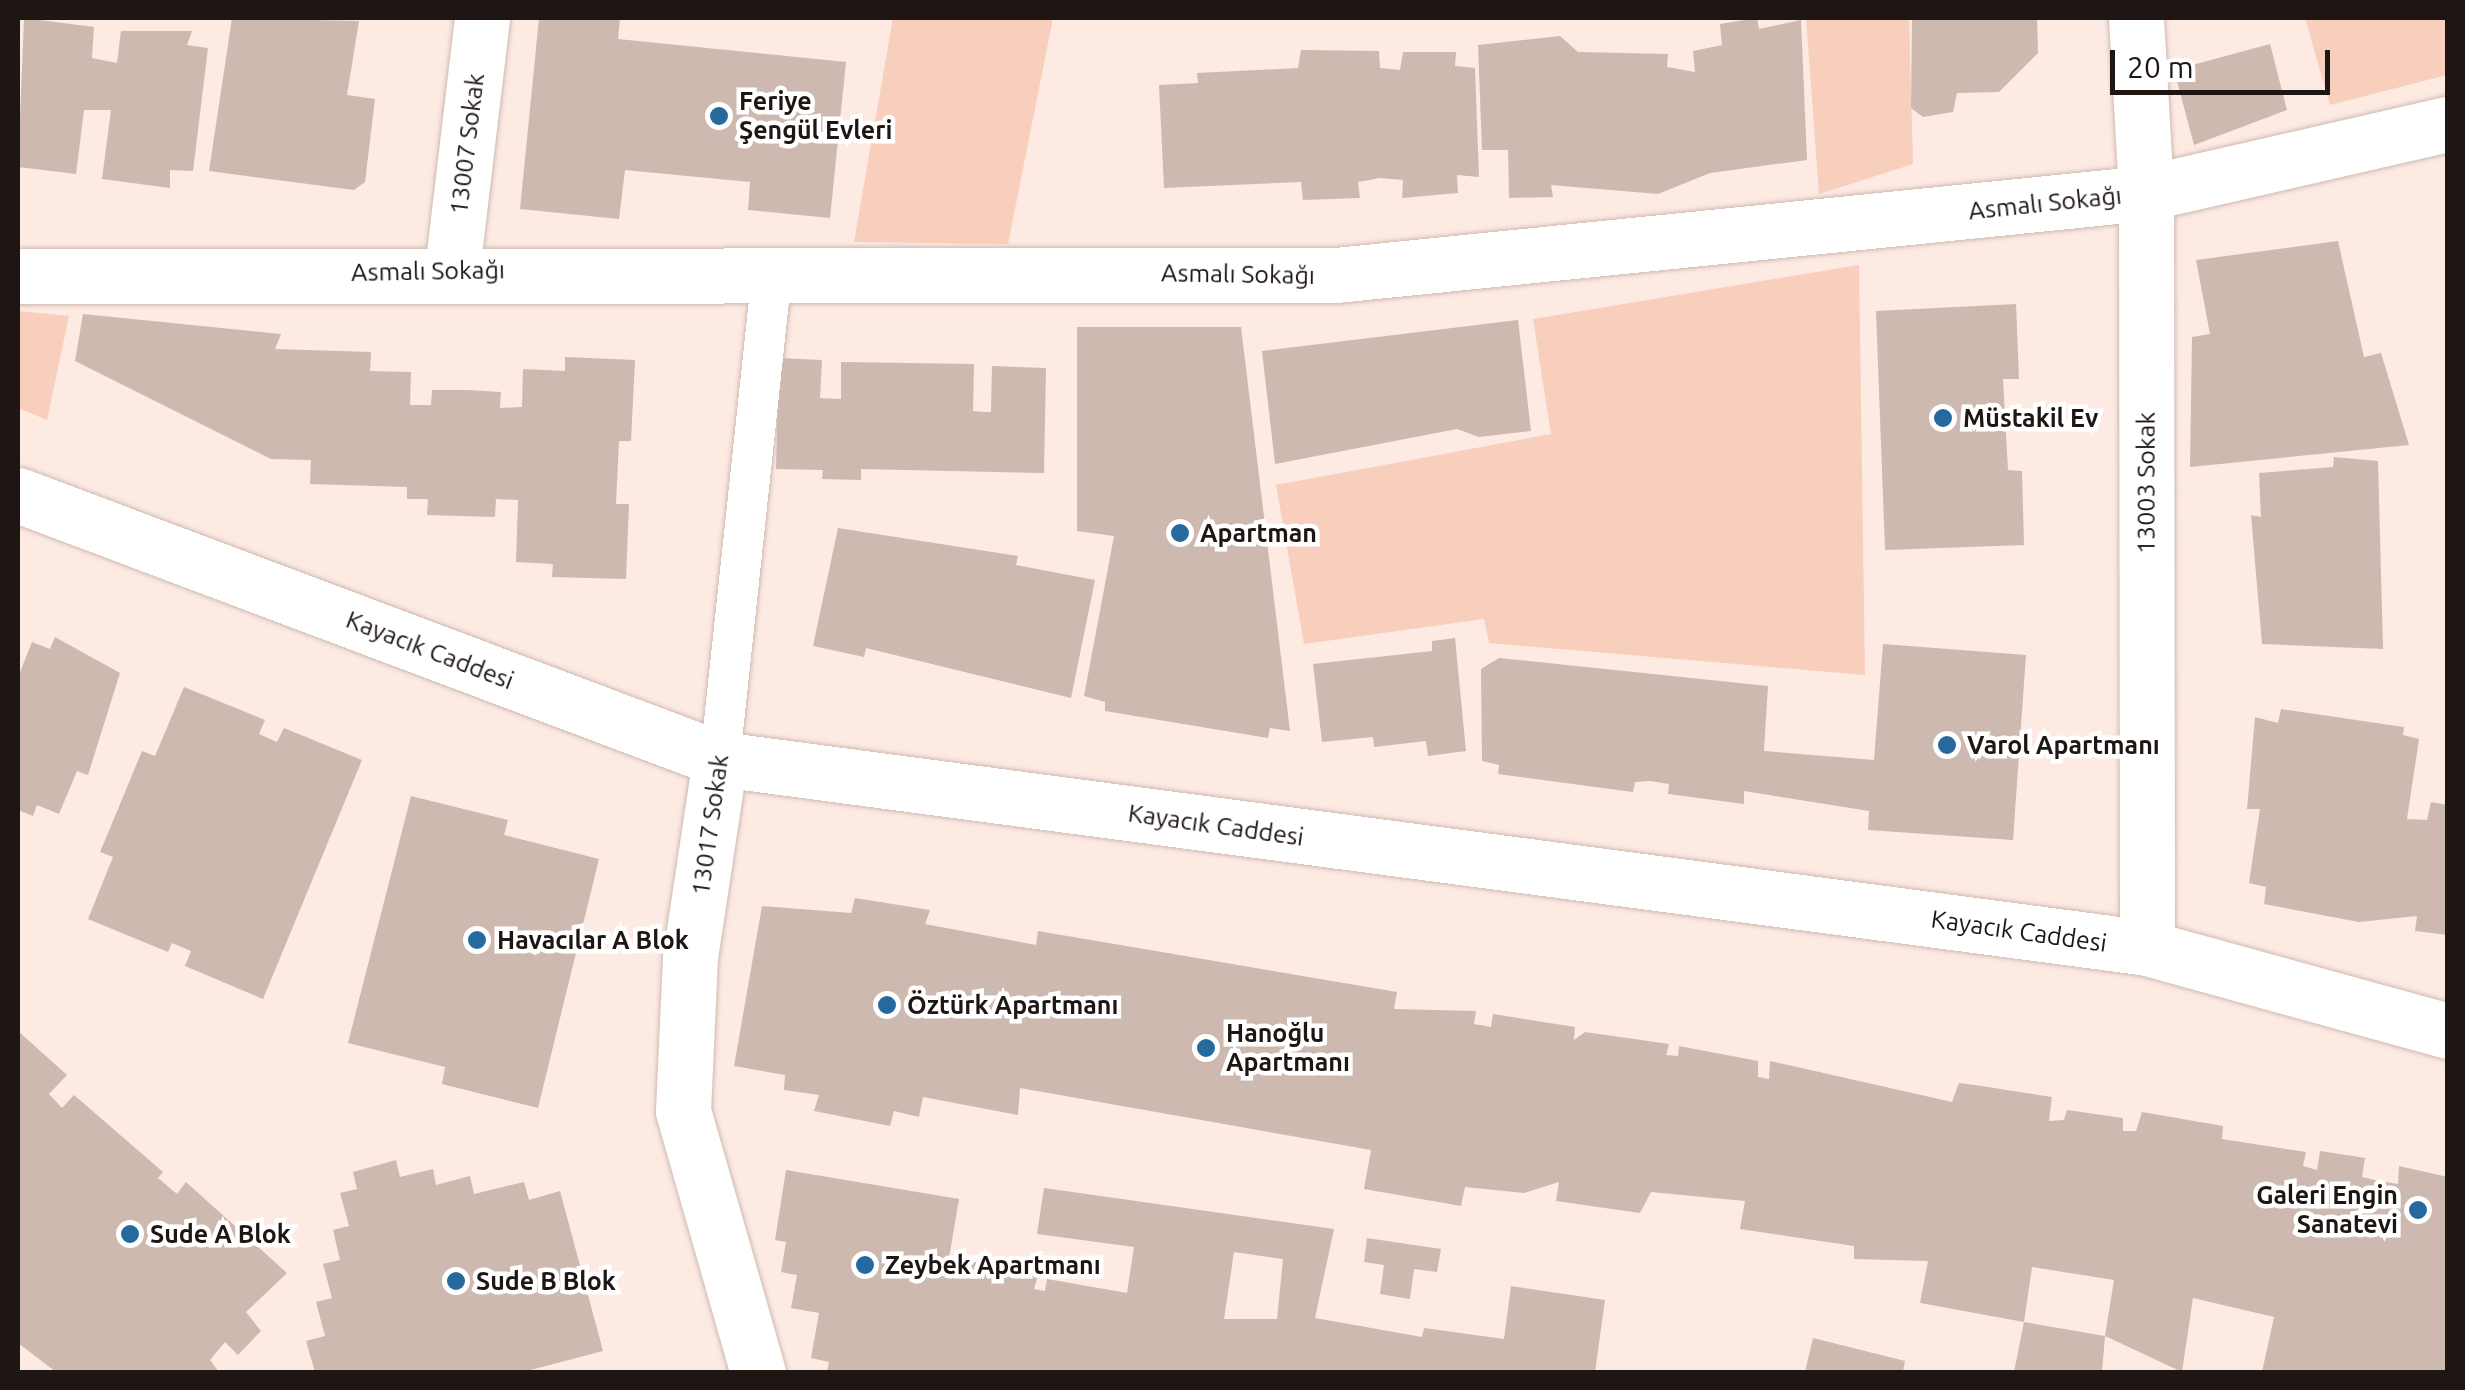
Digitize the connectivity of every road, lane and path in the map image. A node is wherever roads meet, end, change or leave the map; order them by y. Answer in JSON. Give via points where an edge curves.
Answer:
{"nodes":[{"id":1,"x":482,"y":18,"type":"edge"},
{"id":2,"x":2136,"y":18,"type":"edge"},
{"id":3,"x":2448,"y":124,"type":"edge"},
{"id":4,"x":2146,"y":192,"type":"junction"},
{"id":5,"x":772,"y":269,"type":"junction"},
{"id":6,"x":452,"y":270,"type":"junction"},
{"id":7,"x":18,"y":276,"type":"edge"},
{"id":8,"x":18,"y":494,"type":"edge"},
{"id":9,"x":720,"y":759,"type":"junction"},
{"id":10,"x":2147,"y":948,"type":"junction"},
{"id":11,"x":2448,"y":1031,"type":"edge"},
{"id":12,"x":758,"y":1372,"type":"edge"}],
"edges":[{"from":1,"to":6,"type":"street","name":"13007 Sokak"},
{"from":2,"to":4,"type":"street","name":"13003 Sokak"},
{"from":3,"to":4,"type":"street","name":"Asmalı Sokağı"},
{"from":4,"to":5,"type":"street","name":"Asmalı Sokağı","via":[[1336,275]]},
{"from":4,"to":10,"type":"street","name":"13003 Sokak"},
{"from":5,"to":6,"type":"street","name":"Asmalı Sokağı"},
{"from":5,"to":9,"type":"lane","name":"13017 Sokak"},
{"from":6,"to":7,"type":"street","name":"Asmalı Sokağı"},
{"from":8,"to":9,"type":"street","name":"Kayacık Caddesi"},
{"from":9,"to":10,"type":"street","name":"Kayacık Caddesi"},
{"from":9,"to":12,"type":"street","name":"13017 Sokak","via":[[690,956],[683,1111]]},
{"from":10,"to":11,"type":"street","name":"Kayacık Caddesi"}]}
